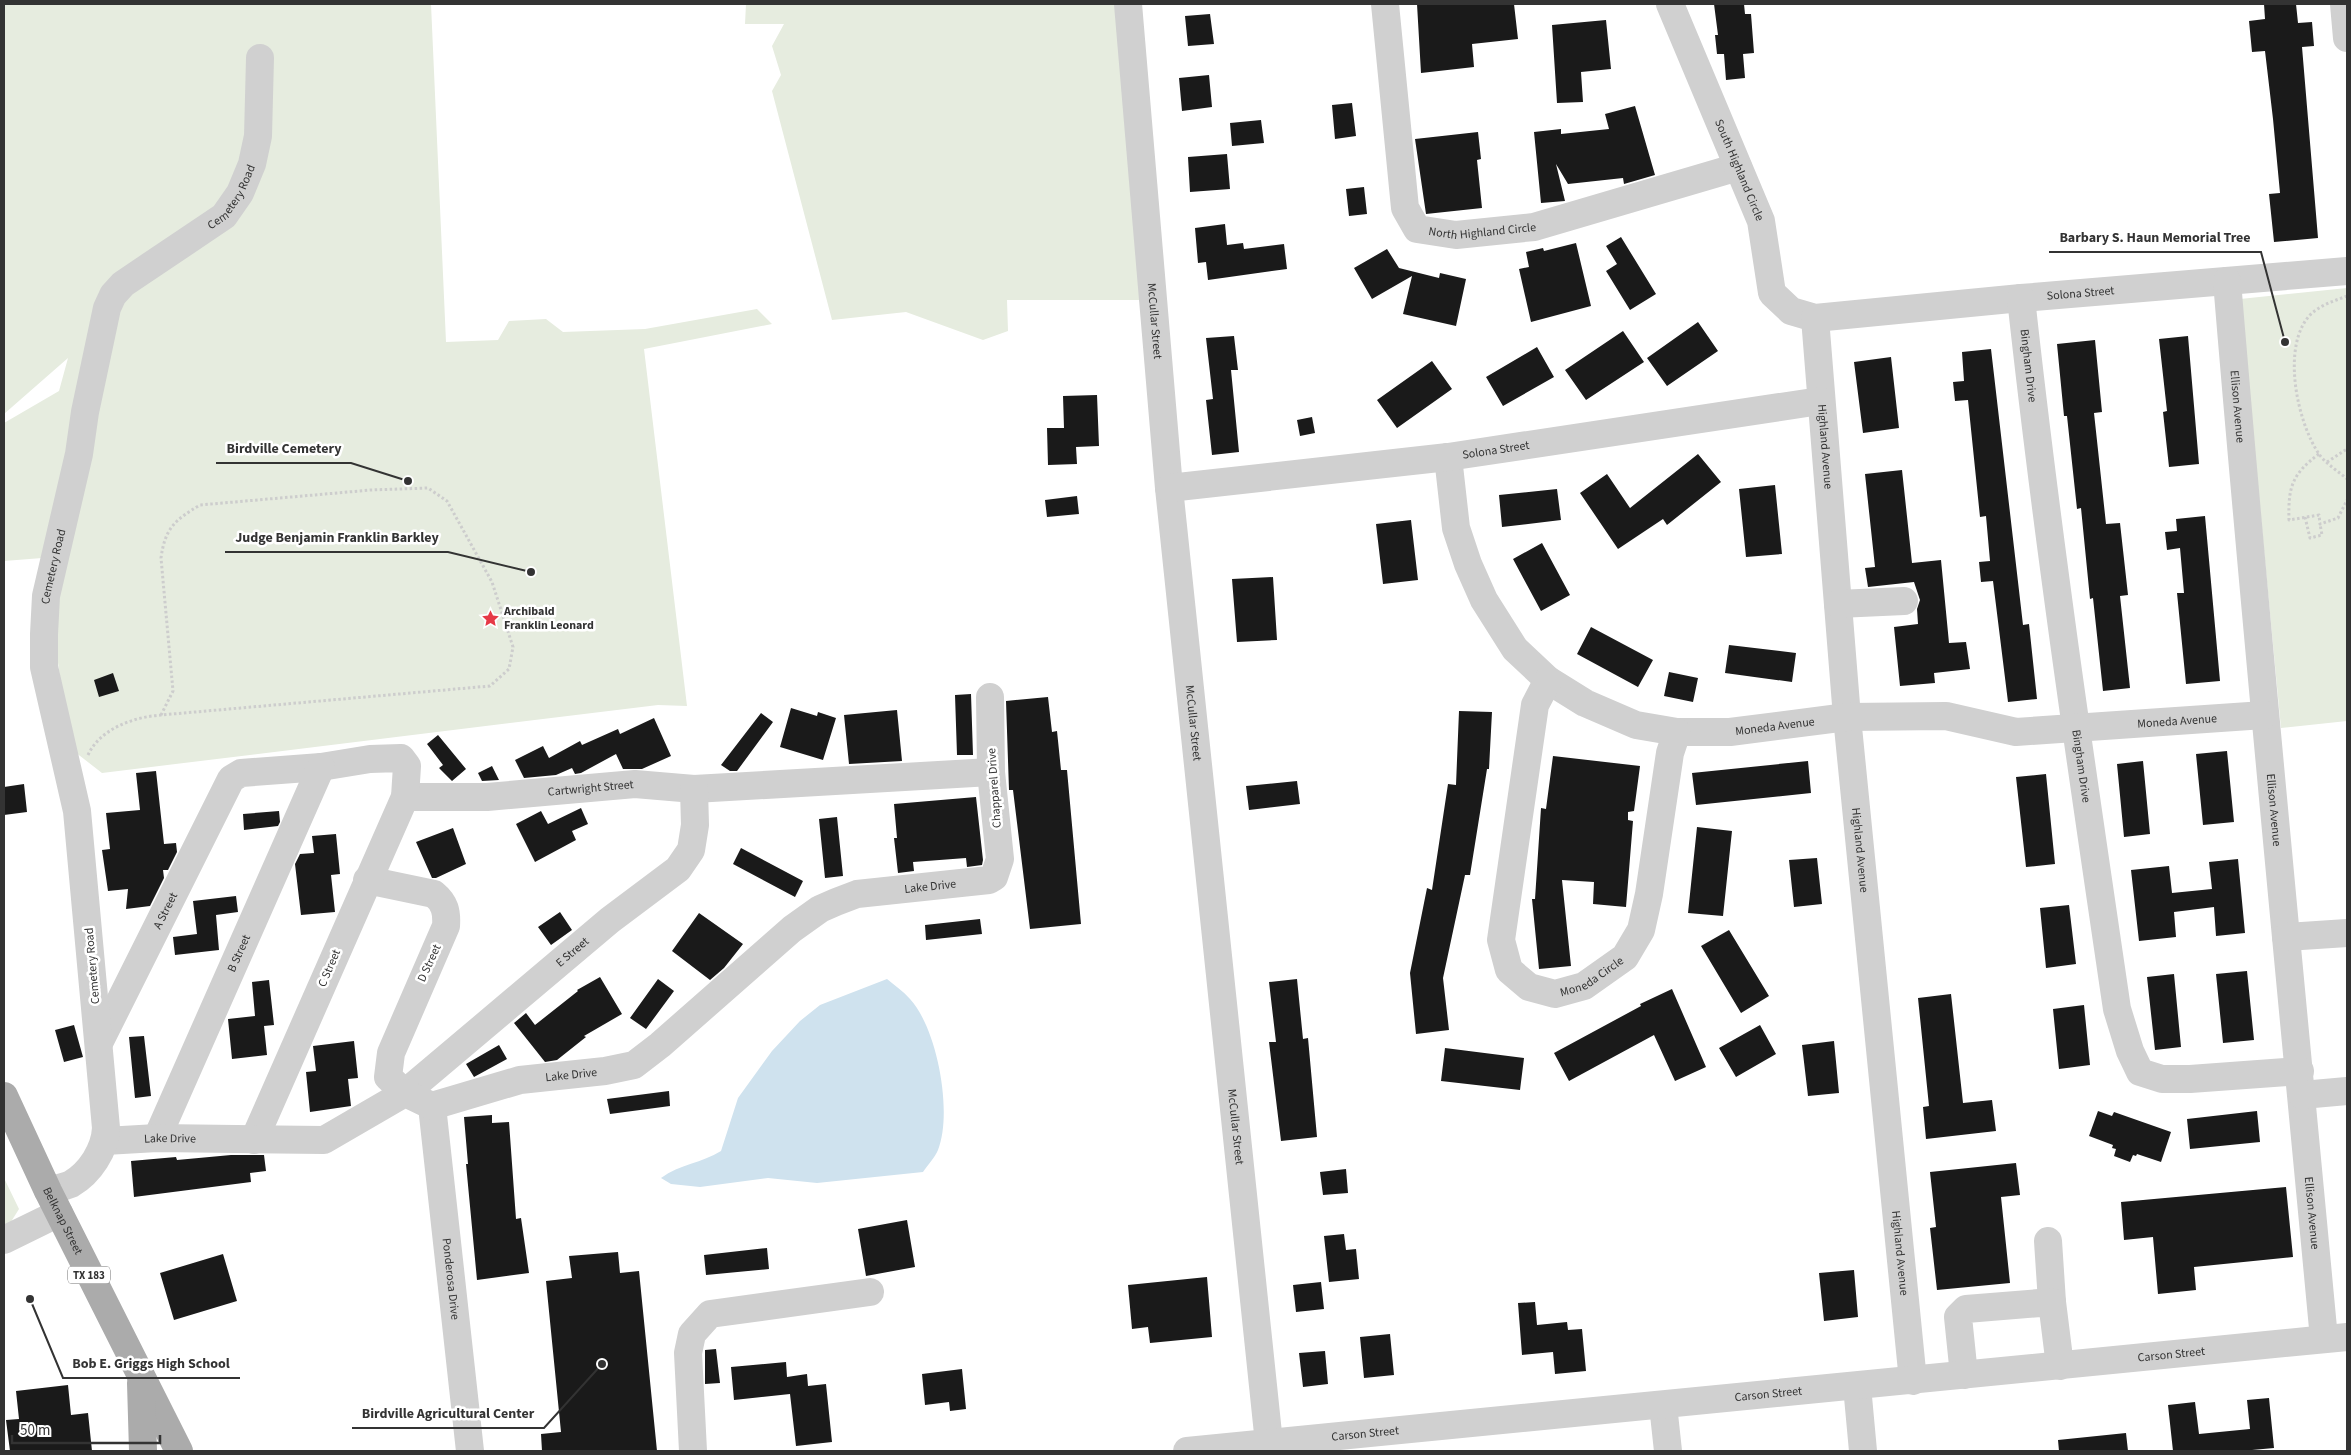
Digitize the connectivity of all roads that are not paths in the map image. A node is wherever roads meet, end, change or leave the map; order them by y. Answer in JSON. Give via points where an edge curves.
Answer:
{"nodes":[{"id":1,"x":1128,"y":4,"type":"edge"},
{"id":2,"x":1385,"y":4,"type":"edge"},
{"id":3,"x":1670,"y":4,"type":"edge"},
{"id":4,"x":2344,"y":4,"type":"edge"},
{"id":5,"x":2347,"y":38,"type":"edge"},
{"id":6,"x":260,"y":58,"type":"dead end"},
{"id":7,"x":1738,"y":167,"type":"junction"},
{"id":8,"x":2347,"y":271,"type":"edge"},
{"id":9,"x":2227,"y":281,"type":"junction"},
{"id":10,"x":2021,"y":298,"type":"junction"},
{"id":11,"x":1815,"y":318,"type":"junction"},
{"id":12,"x":1820,"y":401,"type":"junction"},
{"id":13,"x":1448,"y":457,"type":"junction"},
{"id":14,"x":1169,"y":488,"type":"junction"},
{"id":15,"x":1904,"y":601,"type":"dead end"},
{"id":16,"x":1838,"y":604,"type":"junction"},
{"id":17,"x":1548,"y":680,"type":"junction"},
{"id":18,"x":990,"y":698,"type":"dead end"},
{"id":19,"x":2264,"y":715,"type":"junction"},
{"id":20,"x":1847,"y":718,"type":"junction"},
{"id":21,"x":2076,"y":730,"type":"junction"},
{"id":22,"x":1676,"y":732,"type":"junction"},
{"id":23,"x":321,"y":767,"type":"junction"},
{"id":24,"x":991,"y":772,"type":"junction"},
{"id":25,"x":694,"y":789,"type":"junction"},
{"id":26,"x":405,"y":797,"type":"junction"},
{"id":27,"x":994,"y":877,"type":"joint"},
{"id":28,"x":367,"y":880,"type":"junction"},
{"id":29,"x":2347,"y":933,"type":"edge"},
{"id":30,"x":2286,"y":937,"type":"junction"},
{"id":31,"x":99,"y":1043,"type":"junction"},
{"id":32,"x":2301,"y":1083,"type":"junction"},
{"id":33,"x":2347,"y":1091,"type":"edge"},
{"id":34,"x":405,"y":1094,"type":"junction"},
{"id":35,"x":4,"y":1096,"type":"edge"},
{"id":36,"x":432,"y":1106,"type":"junction"},
{"id":37,"x":157,"y":1138,"type":"junction"},
{"id":38,"x":254,"y":1140,"type":"junction"},
{"id":39,"x":105,"y":1141,"type":"junction"},
{"id":40,"x":53,"y":1202,"type":"junction"},
{"id":41,"x":4,"y":1240,"type":"edge"},
{"id":42,"x":2048,"y":1241,"type":"dead end"},
{"id":43,"x":870,"y":1292,"type":"dead end"},
{"id":44,"x":2052,"y":1302,"type":"junction"},
{"id":45,"x":2336,"y":1338,"type":"edge"},
{"id":46,"x":2060,"y":1366,"type":"junction"},
{"id":47,"x":1964,"y":1375,"type":"junction"},
{"id":48,"x":141,"y":1379,"type":"junction"},
{"id":49,"x":1913,"y":1381,"type":"junction"},
{"id":50,"x":1856,"y":1386,"type":"junction"},
{"id":51,"x":1663,"y":1405,"type":"junction"},
{"id":52,"x":1269,"y":1443,"type":"junction"},
{"id":53,"x":1340,"y":1444,"type":"edge"},
{"id":54,"x":142,"y":1451,"type":"edge"},
{"id":55,"x":180,"y":1451,"type":"edge"},
{"id":56,"x":470,"y":1451,"type":"edge"},
{"id":57,"x":693,"y":1451,"type":"edge"},
{"id":58,"x":1188,"y":1451,"type":"edge"},
{"id":59,"x":1668,"y":1451,"type":"edge"},
{"id":60,"x":1863,"y":1451,"type":"edge"}],
"edges":[{"from":1,"to":14,"type":"street","name":"McCullar Street"},
{"from":2,"to":7,"type":"street","name":"North Highland Circle","via":[[1405,208],[1417,229],[1456,235],[1534,227]]},
{"from":3,"to":7,"type":"street","name":"South Highland Circle"},
{"from":4,"to":5,"type":"street"},
{"from":6,"to":31,"type":"street","name":"Cemetery Road","via":[[258,136],[252,164],[240,193],[224,216],[123,284],[107,308],[84,412],[79,454],[46,596],[44,667],[77,811]]},
{"from":7,"to":11,"type":"street","name":"South Highland Circle","via":[[1761,221],[1772,294],[1791,311]]},
{"from":8,"to":9,"type":"street","name":"Solona Street"},
{"from":9,"to":10,"type":"street","name":"Solona Street"},
{"from":9,"to":19,"type":"street","name":"Ellison Avenue"},
{"from":10,"to":11,"type":"street","name":"Solona Street"},
{"from":10,"to":21,"type":"street","name":"Bingham Drive"},
{"from":11,"to":12,"type":"street","name":"Highland Avenue"},
{"from":12,"to":13,"type":"street","name":"Solona Street"},
{"from":12,"to":16,"type":"street","name":"Highland Avenue"},
{"from":13,"to":14,"type":"street","name":"Solona Street"},
{"from":13,"to":17,"type":"street","name":"Moneda Avenue","via":[[1456,528],[1484,600],[1515,649]]},
{"from":14,"to":52,"type":"street","name":"McCullar Street"},
{"from":15,"to":16,"type":"street"},
{"from":16,"to":20,"type":"street","name":"Highland Avenue"},
{"from":17,"to":22,"type":"street","name":"Moneda Avenue","via":[[1585,704],[1636,725]]},
{"from":17,"to":22,"type":"street","name":"Moneda Circle","via":[[1535,705],[1501,940],[1509,970],[1529,987],[1556,994],[1584,986],[1624,957],[1641,930]]},
{"from":18,"to":24,"type":"street","name":"Chapparel Drive"},
{"from":19,"to":21,"type":"street","name":"Moneda Avenue"},
{"from":19,"to":30,"type":"street","name":"Ellison Avenue"},
{"from":20,"to":21,"type":"street","name":"Moneda Avenue","via":[[1946,716],[2016,732]]},
{"from":20,"to":22,"type":"street","name":"Moneda Avenue","via":[[1730,732]]},
{"from":20,"to":49,"type":"street","name":"Highland Avenue"},
{"from":21,"to":32,"type":"street","name":"Bingham Drive","via":[[2117,1009],[2140,1072],[2162,1079]]},
{"from":23,"to":26,"type":"street","via":[[400,758],[407,766]]},
{"from":23,"to":31,"type":"street","name":"A Street","via":[[241,772],[231,779]]},
{"from":23,"to":37,"type":"street","name":"B Street"},
{"from":24,"to":25,"type":"street","name":"Cartwright Street"},
{"from":24,"to":27,"type":"street","name":"Chapparel Drive","via":[[1000,860]]},
{"from":25,"to":26,"type":"street","name":"Cartwright Street","via":[[635,784],[488,796]]},
{"from":25,"to":34,"type":"street","name":"E Street","via":[[695,825],[691,850],[678,869],[610,920]]},
{"from":26,"to":28,"type":"street","name":"C Street"},
{"from":27,"to":36,"type":"street","name":"Lake Drive","via":[[857,894],[820,909],[792,928],[634,1065],[520,1080]]},
{"from":28,"to":34,"type":"street","name":"D Street","via":[[434,894],[443,901],[447,915],[446,926],[391,1053],[388,1077]]},
{"from":28,"to":38,"type":"street","name":"C Street"},
{"from":29,"to":30,"type":"street"},
{"from":30,"to":32,"type":"street","name":"Ellison Avenue"},
{"from":31,"to":39,"type":"street","name":"Cemetery Road"},
{"from":32,"to":33,"type":"street"},
{"from":32,"to":45,"type":"street","name":"Ellison Avenue"},
{"from":34,"to":36,"type":"street"},
{"from":34,"to":38,"type":"street","name":"Lake Drive","via":[[324,1140]]},
{"from":35,"to":40,"type":"main road","name":"Belknap Street","number":"TX 183"},
{"from":36,"to":56,"type":"street","name":"Ponderosa Drive"},
{"from":37,"to":38,"type":"street","name":"Lake Drive"},
{"from":37,"to":39,"type":"street","name":"Lake Drive"},
{"from":39,"to":40,"type":"street","via":[[87,1170]]},
{"from":40,"to":41,"type":"street"},
{"from":40,"to":48,"type":"main road","name":"Belknap Street","number":"TX 183"},
{"from":42,"to":44,"type":"street"},
{"from":43,"to":57,"type":"street","via":[[710,1314],[704,1319],[692,1334],[688,1353]]},
{"from":44,"to":46,"type":"street"},
{"from":44,"to":47,"type":"street","via":[[1963,1310],[1958,1317]]},
{"from":45,"to":46,"type":"street","name":"Carson Street"},
{"from":46,"to":47,"type":"street","name":"Carson Street"},
{"from":47,"to":49,"type":"street","name":"Carson Street"},
{"from":48,"to":54,"type":"main road"},
{"from":48,"to":55,"type":"main road","name":"Belknap Street","number":"TX 183"},
{"from":49,"to":50,"type":"street","name":"Carson Street"},
{"from":50,"to":51,"type":"street","name":"Carson Street"},
{"from":50,"to":60,"type":"street"},
{"from":51,"to":53,"type":"street","name":"Carson Street"},
{"from":51,"to":59,"type":"street"},
{"from":52,"to":53,"type":"street","name":"Carson Street"},
{"from":52,"to":58,"type":"street","name":"Carson Street"}]}
